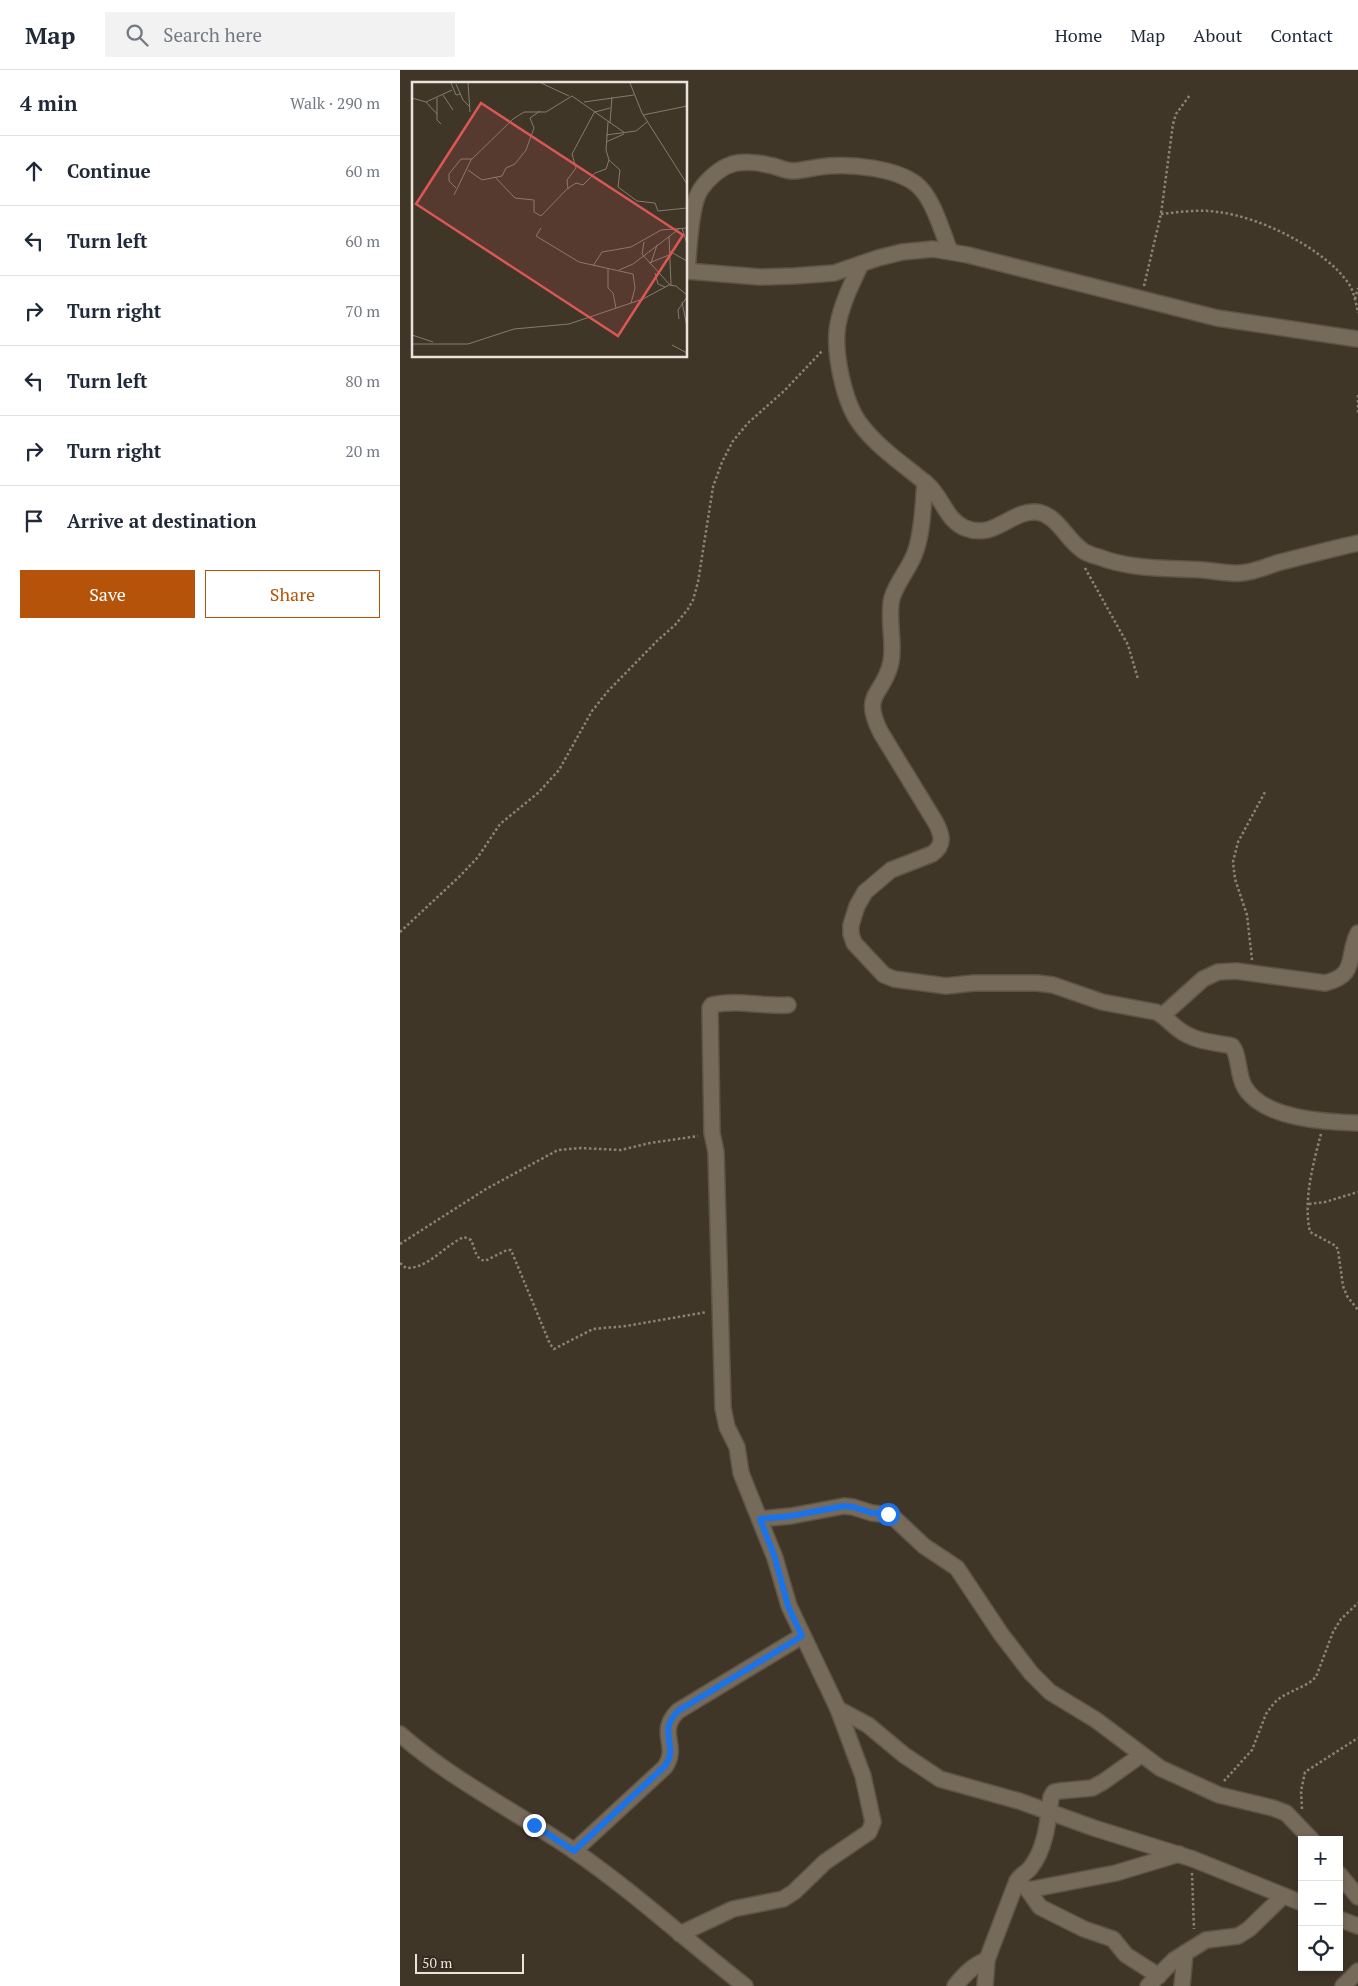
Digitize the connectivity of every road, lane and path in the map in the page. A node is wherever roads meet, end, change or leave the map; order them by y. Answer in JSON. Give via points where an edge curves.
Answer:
{"nodes":[{"id":1,"x":1190,"y":95,"type":"dead end"},
{"id":2,"x":1161,"y":214,"type":"junction"},
{"id":3,"x":950,"y":251,"type":"junction"},
{"id":4,"x":688,"y":256,"type":"edge"},
{"id":5,"x":862,"y":264,"type":"junction"},
{"id":6,"x":688,"y":271,"type":"edge"},
{"id":7,"x":1358,"y":288,"type":"edge"},
{"id":8,"x":1355,"y":299,"type":"junction"},
{"id":9,"x":1140,"y":300,"type":"junction"},
{"id":10,"x":1358,"y":313,"type":"edge"},
{"id":11,"x":837,"y":332,"type":"junction"},
{"id":12,"x":1358,"y":339,"type":"edge"},
{"id":13,"x":1358,"y":395,"type":"edge"},
{"id":14,"x":1358,"y":414,"type":"edge"},
{"id":15,"x":925,"y":482,"type":"junction"},
{"id":16,"x":1358,"y":543,"type":"edge"},
{"id":17,"x":1084,"y":552,"type":"junction"},
{"id":18,"x":1138,"y":679,"type":"dead end"},
{"id":19,"x":1265,"y":792,"type":"dead end"},
{"id":20,"x":400,"y":932,"type":"edge"},
{"id":21,"x":1358,"y":932,"type":"edge"},
{"id":22,"x":1256,"y":974,"type":"junction"},
{"id":23,"x":788,"y":1005,"type":"dead end"},
{"id":24,"x":1164,"y":1015,"type":"junction"},
{"id":25,"x":1324,"y":1122,"type":"junction"},
{"id":26,"x":1358,"y":1123,"type":"edge"},
{"id":27,"x":712,"y":1133,"type":"junction"},
{"id":28,"x":1358,"y":1192,"type":"edge"},
{"id":29,"x":1308,"y":1204,"type":"junction"},
{"id":30,"x":400,"y":1244,"type":"edge"},
{"id":31,"x":400,"y":1263,"type":"edge"},
{"id":32,"x":720,"y":1310,"type":"junction"},
{"id":33,"x":1358,"y":1310,"type":"edge"},
{"id":34,"x":760,"y":1519,"type":"junction"},
{"id":35,"x":1358,"y":1604,"type":"edge"},
{"id":36,"x":802,"y":1636,"type":"junction"},
{"id":37,"x":838,"y":1709,"type":"junction"},
{"id":38,"x":400,"y":1734,"type":"edge"},
{"id":39,"x":1358,"y":1738,"type":"edge"},
{"id":40,"x":1141,"y":1754,"type":"junction"},
{"id":41,"x":1212,"y":1793,"type":"junction"},
{"id":42,"x":1049,"y":1811,"type":"junction"},
{"id":43,"x":1308,"y":1835,"type":"edge"},
{"id":44,"x":574,"y":1851,"type":"junction"},
{"id":45,"x":1186,"y":1856,"type":"junction"},
{"id":46,"x":1343,"y":1879,"type":"edge"},
{"id":47,"x":1022,"y":1886,"type":"junction"},
{"id":48,"x":1283,"y":1896,"type":"junction"},
{"id":49,"x":1358,"y":1897,"type":"edge"},
{"id":50,"x":1298,"y":1902,"type":"edge"},
{"id":51,"x":1343,"y":1920,"type":"edge"},
{"id":52,"x":1358,"y":1926,"type":"edge"},
{"id":53,"x":680,"y":1934,"type":"junction"},
{"id":54,"x":1190,"y":1949,"type":"junction"},
{"id":55,"x":987,"y":1960,"type":"junction"},
{"id":56,"x":1358,"y":1971,"type":"edge"},
{"id":57,"x":1153,"y":1981,"type":"edge"},
{"id":58,"x":745,"y":1986,"type":"edge"},
{"id":59,"x":955,"y":1986,"type":"edge"},
{"id":60,"x":985,"y":1986,"type":"edge"},
{"id":61,"x":1182,"y":1986,"type":"edge"},
{"id":62,"x":1343,"y":1986,"type":"edge"}],
"edges":[{"from":1,"to":2,"type":"path","via":[[1173,124]]},
{"from":2,"to":8,"type":"path","via":[[1220,212],[1264,224],[1292,236],[1337,269]]},
{"from":2,"to":9,"type":"path"},
{"from":3,"to":4,"type":"street","via":[[925,194],[904,178],[854,166],[795,171],[767,164],[744,163],[730,165],[700,190]]},
{"from":3,"to":5,"type":"street","via":[[902,252]]},
{"from":3,"to":9,"type":"street"},
{"from":5,"to":6,"type":"street","via":[[834,273],[794,276],[760,277]]},
{"from":5,"to":11,"type":"street","via":[[842,307]]},
{"from":7,"to":8,"type":"path"},
{"from":8,"to":10,"type":"path"},
{"from":9,"to":12,"type":"street","via":[[1217,318]]},
{"from":11,"to":15,"type":"street","via":[[845,393],[851,409],[879,446]]},
{"from":11,"to":20,"type":"path","via":[[803,372],[748,423],[722,462],[713,487],[698,582],[688,610],[592,711],[558,770],[538,793],[500,824],[478,857]]},
{"from":13,"to":14,"type":"path"},
{"from":15,"to":17,"type":"street","via":[[954,520],[964,527],[979,531],[991,529],[1036,512],[1048,515]]},
{"from":15,"to":24,"type":"street","via":[[917,549],[890,609],[890,666],[872,710],[882,733],[936,823],[942,842],[932,854],[891,870],[865,892],[851,925],[854,943],[884,975],[894,979],[946,986],[1037,983],[1102,1002]]},
{"from":16,"to":17,"type":"street","via":[[1241,573],[1130,566]]},
{"from":17,"to":18,"type":"path","via":[[1085,569],[1128,646]]},
{"from":19,"to":22,"type":"path","via":[[1238,842],[1232,862],[1247,915]]},
{"from":21,"to":22,"type":"street","via":[[1349,967],[1339,980],[1325,983]]},
{"from":22,"to":24,"type":"street","via":[[1218,972],[1210,975]]},
{"from":23,"to":27,"type":"street","via":[[714,1004],[710,1008]]},
{"from":24,"to":25,"type":"street","via":[[1178,1029],[1200,1041],[1232,1046],[1245,1088],[1256,1101],[1268,1108]]},
{"from":25,"to":26,"type":"street"},
{"from":25,"to":29,"type":"path"},
{"from":27,"to":30,"type":"path","via":[[621,1150],[558,1150],[478,1193]]},
{"from":27,"to":32,"type":"street","via":[[716,1152]]},
{"from":28,"to":29,"type":"path"},
{"from":29,"to":33,"type":"path","via":[[1310,1232],[1336,1246],[1344,1286]]},
{"from":31,"to":32,"type":"path","via":[[406,1268],[423,1264],[464,1237],[471,1240],[481,1260],[512,1250],[554,1349],[593,1329]]},
{"from":32,"to":34,"type":"street","via":[[724,1420],[737,1447],[741,1473]]},
{"from":34,"to":36,"type":"street","via":[[788,1606]]},
{"from":34,"to":40,"type":"street","via":[[844,1506],[891,1515],[924,1546],[957,1568],[1001,1634],[1045,1687]]},
{"from":35,"to":41,"type":"path","via":[[1333,1632],[1316,1677],[1274,1703],[1247,1757]]},
{"from":36,"to":37,"type":"street"},
{"from":36,"to":44,"type":"street","via":[[678,1711],[668,1727],[671,1750],[665,1766]]},
{"from":37,"to":42,"type":"street","via":[[868,1725],[940,1779]]},
{"from":37,"to":53,"type":"street","via":[[863,1776],[873,1822],[869,1832],[825,1862],[783,1899],[733,1909]]},
{"from":38,"to":44,"type":"street","via":[[446,1769]]},
{"from":39,"to":43,"type":"path","via":[[1305,1772],[1301,1791]]},
{"from":40,"to":41,"type":"street","via":[[1160,1768]]},
{"from":40,"to":42,"type":"street","via":[[1092,1788],[1054,1792],[1050,1797]]},
{"from":41,"to":43,"type":"street","via":[[1286,1813]]},
{"from":42,"to":45,"type":"street"},
{"from":42,"to":47,"type":"street","via":[[1041,1849],[1032,1866],[1020,1876]]},
{"from":44,"to":53,"type":"street"},
{"from":45,"to":47,"type":"street","via":[[1116,1873]]},
{"from":45,"to":48,"type":"street"},
{"from":45,"to":54,"type":"path","via":[[1192,1898]]},
{"from":46,"to":49,"type":"street"},
{"from":47,"to":55,"type":"street"},
{"from":47,"to":57,"type":"street","via":[[1040,1907],[1113,1939]]},
{"from":48,"to":50,"type":"street"},
{"from":48,"to":54,"type":"street","via":[[1249,1930],[1238,1936],[1206,1940]]},
{"from":51,"to":52,"type":"street"},
{"from":53,"to":58,"type":"street"},
{"from":54,"to":57,"type":"street"},
{"from":54,"to":61,"type":"street"},
{"from":55,"to":59,"type":"street","via":[[969,1971]]},
{"from":55,"to":60,"type":"street"},
{"from":56,"to":62,"type":"street"}]}
